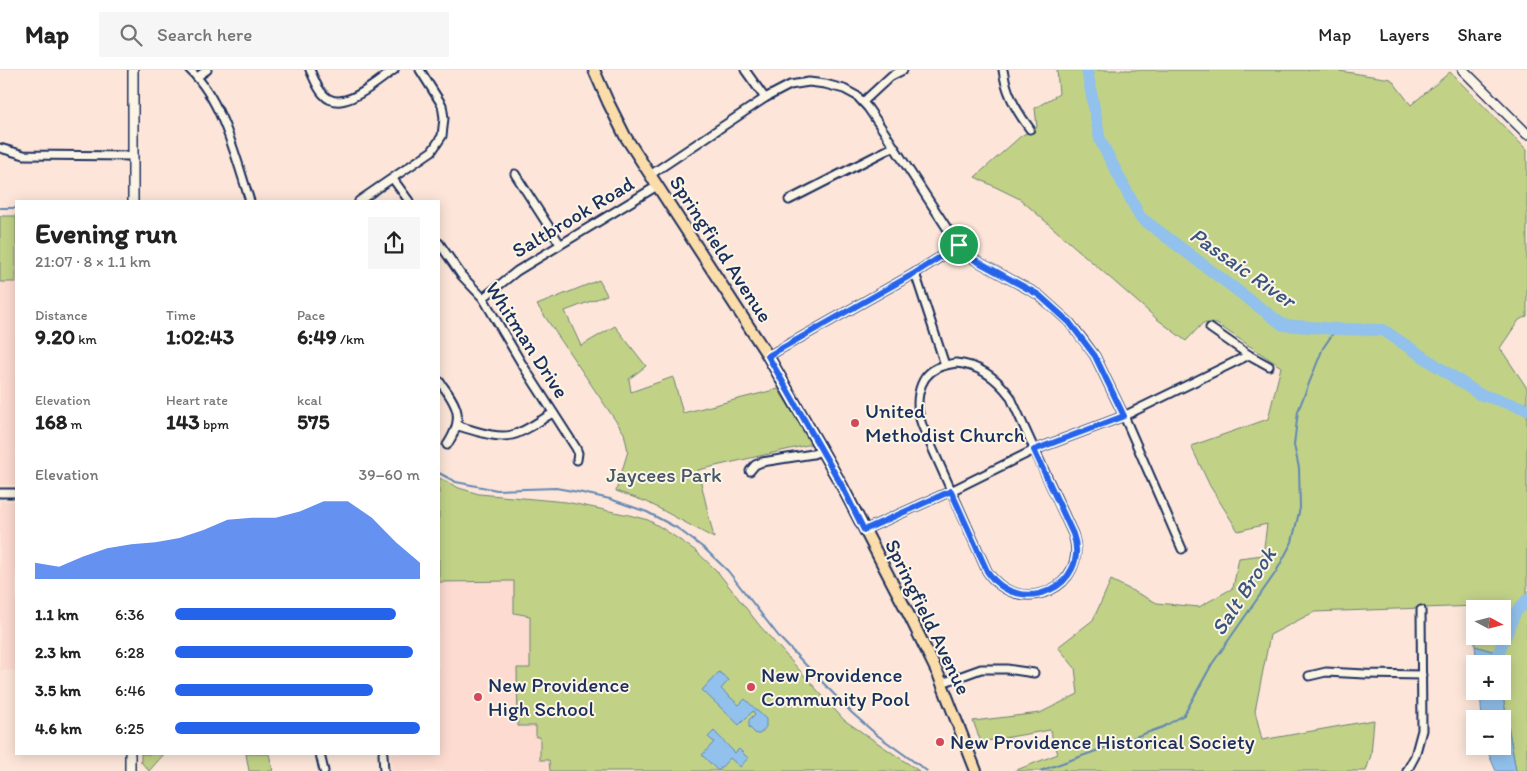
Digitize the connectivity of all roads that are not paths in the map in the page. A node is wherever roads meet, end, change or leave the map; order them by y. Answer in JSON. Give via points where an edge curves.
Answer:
{"nodes":[{"id":1,"x":133,"y":70,"type":"edge"},
{"id":2,"x":190,"y":70,"type":"edge"},
{"id":3,"x":207,"y":70,"type":"edge"},
{"id":4,"x":310,"y":70,"type":"edge"},
{"id":5,"x":394,"y":70,"type":"edge"},
{"id":6,"x":420,"y":70,"type":"edge"},
{"id":7,"x":594,"y":70,"type":"edge"},
{"id":8,"x":745,"y":70,"type":"edge"},
{"id":9,"x":903,"y":70,"type":"edge"},
{"id":10,"x":1003,"y":70,"type":"edge"},
{"id":11,"x":1463,"y":70,"type":"edge"},
{"id":12,"x":197,"y":77,"type":"junction"},
{"id":13,"x":765,"y":98,"type":"junction"},
{"id":14,"x":863,"y":102,"type":"junction"},
{"id":15,"x":1030,"y":129,"type":"dead end"},
{"id":16,"x":1527,"y":134,"type":"edge"},
{"id":17,"x":894,"y":147,"type":"junction"},
{"id":18,"x":0,"y":148,"type":"edge"},
{"id":19,"x":133,"y":156,"type":"junction"},
{"id":20,"x":514,"y":174,"type":"dead end"},
{"id":21,"x":650,"y":175,"type":"junction"},
{"id":22,"x":393,"y":179,"type":"junction"},
{"id":23,"x":657,"y":186,"type":"junction"},
{"id":24,"x":133,"y":200,"type":"edge"},
{"id":25,"x":250,"y":200,"type":"edge"},
{"id":26,"x":361,"y":200,"type":"edge"},
{"id":27,"x":408,"y":200,"type":"edge"},
{"id":28,"x":789,"y":200,"type":"dead end"},
{"id":29,"x":440,"y":244,"type":"edge"},
{"id":30,"x":560,"y":244,"type":"junction"},
{"id":31,"x":959,"y":245,"type":"junction"},
{"id":32,"x":915,"y":273,"type":"junction"},
{"id":33,"x":484,"y":298,"type":"junction"},
{"id":34,"x":1210,"y":328,"type":"dead end"},
{"id":35,"x":1249,"y":355,"type":"junction"},
{"id":36,"x":768,"y":356,"type":"junction"},
{"id":37,"x":945,"y":365,"type":"junction"},
{"id":38,"x":1269,"y":366,"type":"dead end"},
{"id":39,"x":440,"y":382,"type":"edge"},
{"id":40,"x":553,"y":413,"type":"junction"},
{"id":41,"x":1124,"y":416,"type":"junction"},
{"id":42,"x":458,"y":426,"type":"junction"},
{"id":43,"x":447,"y":445,"type":"dead end"},
{"id":44,"x":1034,"y":450,"type":"junction"},
{"id":45,"x":822,"y":452,"type":"junction"},
{"id":46,"x":577,"y":460,"type":"dead end"},
{"id":47,"x":750,"y":471,"type":"dead end"},
{"id":48,"x":951,"y":491,"type":"junction"},
{"id":49,"x":15,"y":493,"type":"edge"},
{"id":50,"x":0,"y":494,"type":"edge"},
{"id":51,"x":864,"y":530,"type":"junction"},
{"id":52,"x":1182,"y":548,"type":"dead end"},
{"id":53,"x":1421,"y":610,"type":"dead end"},
{"id":54,"x":1034,"y":672,"type":"dead end"},
{"id":55,"x":1422,"y":675,"type":"junction"},
{"id":56,"x":1309,"y":676,"type":"dead end"},
{"id":57,"x":942,"y":683,"type":"junction"},
{"id":58,"x":130,"y":755,"type":"edge"},
{"id":59,"x":320,"y":755,"type":"edge"},
{"id":60,"x":384,"y":755,"type":"edge"},
{"id":61,"x":130,"y":771,"type":"edge"},
{"id":62,"x":324,"y":771,"type":"edge"},
{"id":63,"x":384,"y":771,"type":"edge"},
{"id":64,"x":976,"y":771,"type":"edge"},
{"id":65,"x":1407,"y":771,"type":"edge"}],
"edges":[{"from":1,"to":19,"type":"street"},
{"from":2,"to":12,"type":"street"},
{"from":3,"to":12,"type":"street"},
{"from":4,"to":5,"type":"street","via":[[323,95],[341,102]]},
{"from":6,"to":22,"type":"street","via":[[442,105],[444,130],[432,151]]},
{"from":7,"to":21,"type":"main road","name":"Springfield Avenue","via":[[616,120]]},
{"from":8,"to":13,"type":"street"},
{"from":9,"to":14,"type":"street","via":[[891,76]]},
{"from":10,"to":15,"type":"street","via":[[1018,114]]},
{"from":11,"to":16,"type":"street"},
{"from":12,"to":25,"type":"street","via":[[216,106]]},
{"from":13,"to":14,"type":"street","via":[[790,85],[809,82],[844,89]]},
{"from":13,"to":21,"type":"street"},
{"from":14,"to":17,"type":"street"},
{"from":17,"to":28,"type":"street"},
{"from":17,"to":31,"type":"street"},
{"from":18,"to":19,"type":"street","via":[[24,155]]},
{"from":19,"to":24,"type":"street"},
{"from":20,"to":30,"type":"street"},
{"from":21,"to":23,"type":"main road","name":"Springfield Avenue"},
{"from":22,"to":26,"type":"street"},
{"from":22,"to":27,"type":"street"},
{"from":23,"to":30,"type":"street","name":"Saltbrook Road"},
{"from":23,"to":36,"type":"main road","name":"Springfield Avenue"},
{"from":29,"to":33,"type":"street","name":"Whitman Drive","via":[[462,276]]},
{"from":30,"to":33,"type":"street","name":"Saltbrook Road","via":[[517,270]]},
{"from":31,"to":32,"type":"street"},
{"from":31,"to":41,"type":"street","via":[[975,260],[1039,295],[1069,322],[1095,356]]},
{"from":32,"to":36,"type":"street"},
{"from":32,"to":37,"type":"street"},
{"from":33,"to":40,"type":"street","name":"Whitman Drive"},
{"from":34,"to":35,"type":"street"},
{"from":35,"to":38,"type":"street"},
{"from":35,"to":41,"type":"street"},
{"from":36,"to":45,"type":"main road","name":"Springfield Avenue"},
{"from":37,"to":44,"type":"street","via":[[970,364],[1000,384],[1010,396]]},
{"from":37,"to":48,"type":"street","via":[[935,368],[926,378],[918,395],[917,408]]},
{"from":39,"to":42,"type":"street","via":[[454,402]]},
{"from":40,"to":42,"type":"street","via":[[513,435],[495,435]]},
{"from":40,"to":46,"type":"street","name":"Whitman Drive","via":[[576,448]]},
{"from":41,"to":44,"type":"street"},
{"from":41,"to":52,"type":"street"},
{"from":42,"to":43,"type":"street"},
{"from":44,"to":48,"type":"street"},
{"from":44,"to":48,"type":"street","via":[[1075,540],[1072,569],[1055,587],[1036,595],[1017,594],[992,579]]},
{"from":45,"to":47,"type":"street","via":[[762,462]]},
{"from":45,"to":51,"type":"main road","name":"Springfield Avenue"},
{"from":48,"to":51,"type":"street"},
{"from":49,"to":50,"type":"street"},
{"from":51,"to":57,"type":"main road","name":"Springfield Avenue"},
{"from":53,"to":55,"type":"street"},
{"from":54,"to":57,"type":"street","via":[[981,669]]},
{"from":55,"to":56,"type":"street","via":[[1326,672]]},
{"from":55,"to":65,"type":"street","via":[[1422,730]]},
{"from":57,"to":64,"type":"main road","name":"Springfield Avenue"},
{"from":58,"to":61,"type":"street"},
{"from":59,"to":62,"type":"street"},
{"from":60,"to":63,"type":"street"}]}
